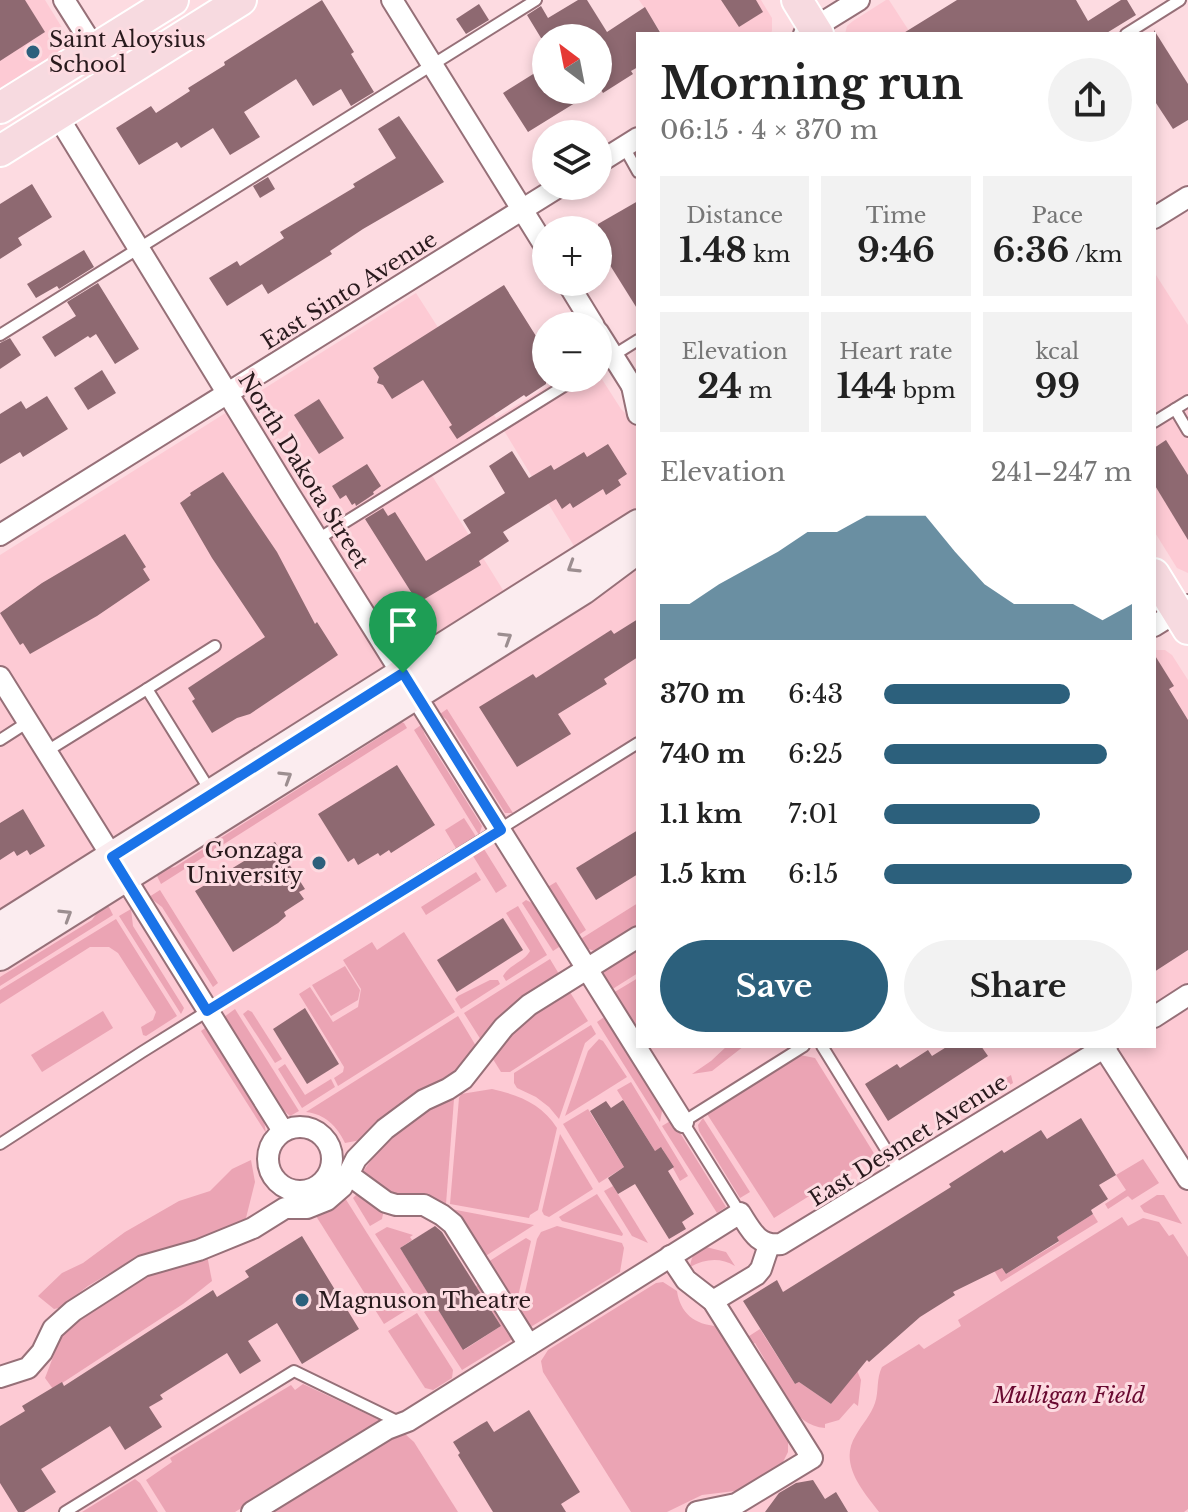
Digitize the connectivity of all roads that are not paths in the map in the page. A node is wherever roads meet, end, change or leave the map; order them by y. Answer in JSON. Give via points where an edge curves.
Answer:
{"nodes":[{"id":1,"x":64,"y":0,"type":"edge"},
{"id":2,"x":173,"y":0,"type":"edge"},
{"id":3,"x":241,"y":0,"type":"edge"},
{"id":4,"x":392,"y":0,"type":"edge"},
{"id":5,"x":536,"y":0,"type":"edge"},
{"id":6,"x":797,"y":0,"type":"edge"},
{"id":7,"x":859,"y":0,"type":"edge"},
{"id":8,"x":1180,"y":0,"type":"edge"},
{"id":9,"x":812,"y":32,"type":"edge"},
{"id":10,"x":1129,"y":32,"type":"edge"},
{"id":11,"x":82,"y":56,"type":"junction"},
{"id":12,"x":432,"y":65,"type":"junction"},
{"id":13,"x":89,"y":95,"type":"junction"},
{"id":14,"x":0,"y":108,"type":"edge"},
{"id":15,"x":57,"y":115,"type":"junction"},
{"id":16,"x":631,"y":142,"type":"edge"},
{"id":17,"x":0,"y":151,"type":"edge"},
{"id":18,"x":612,"y":154,"type":"edge"},
{"id":19,"x":636,"y":163,"type":"edge"},
{"id":20,"x":1188,"y":197,"type":"edge"},
{"id":21,"x":537,"y":200,"type":"edge"},
{"id":22,"x":522,"y":209,"type":"junction"},
{"id":23,"x":1156,"y":217,"type":"edge"},
{"id":24,"x":532,"y":225,"type":"edge"},
{"id":25,"x":140,"y":247,"type":"junction"},
{"id":26,"x":0,"y":335,"type":"edge"},
{"id":27,"x":636,"y":341,"type":"edge"},
{"id":28,"x":612,"y":356,"type":"edge"},
{"id":29,"x":612,"y":367,"type":"edge"},
{"id":30,"x":635,"y":388,"type":"edge"},
{"id":31,"x":554,"y":392,"type":"edge"},
{"id":32,"x":228,"y":394,"type":"junction"},
{"id":33,"x":1188,"y":401,"type":"edge"},
{"id":34,"x":1175,"y":409,"type":"junction"},
{"id":35,"x":1156,"y":421,"type":"edge"},
{"id":36,"x":1188,"y":431,"type":"edge"},
{"id":37,"x":636,"y":525,"type":"edge"},
{"id":38,"x":0,"y":535,"type":"edge"},
{"id":39,"x":318,"y":539,"type":"junction"},
{"id":40,"x":636,"y":550,"type":"edge"},
{"id":41,"x":1156,"y":578,"type":"edge"},
{"id":42,"x":1177,"y":618,"type":"edge"},
{"id":43,"x":215,"y":646,"type":"dead end"},
{"id":44,"x":0,"y":677,"type":"edge"},
{"id":45,"x":409,"y":684,"type":"junction"},
{"id":46,"x":147,"y":689,"type":"junction"},
{"id":47,"x":28,"y":722,"type":"junction"},
{"id":48,"x":0,"y":740,"type":"edge"},
{"id":49,"x":636,"y":744,"type":"edge"},
{"id":50,"x":47,"y":751,"type":"junction"},
{"id":51,"x":212,"y":794,"type":"junction"},
{"id":52,"x":501,"y":830,"type":"junction"},
{"id":53,"x":118,"y":868,"type":"junction"},
{"id":54,"x":0,"y":927,"type":"edge"},
{"id":55,"x":636,"y":938,"type":"edge"},
{"id":56,"x":0,"y":956,"type":"edge"},
{"id":57,"x":587,"y":967,"type":"junction"},
{"id":58,"x":1188,"y":995,"type":"edge"},
{"id":59,"x":207,"y":1011,"type":"junction"},
{"id":60,"x":1156,"y":1016,"type":"edge"},
{"id":61,"x":636,"y":1046,"type":"edge"},
{"id":62,"x":637,"y":1048,"type":"edge"},
{"id":63,"x":801,"y":1048,"type":"edge"},
{"id":64,"x":823,"y":1048,"type":"edge"},
{"id":65,"x":1095,"y":1049,"type":"edge"},
{"id":66,"x":683,"y":1122,"type":"junction"},
{"id":67,"x":283,"y":1131,"type":"dead end"},
{"id":68,"x":0,"y":1144,"type":"edge"},
{"id":69,"x":900,"y":1172,"type":"junction"},
{"id":70,"x":349,"y":1175,"type":"junction"},
{"id":71,"x":1188,"y":1179,"type":"edge"},
{"id":72,"x":740,"y":1213,"type":"junction"},
{"id":73,"x":769,"y":1245,"type":"junction"},
{"id":74,"x":670,"y":1256,"type":"junction"},
{"id":75,"x":713,"y":1301,"type":"junction"},
{"id":76,"x":529,"y":1345,"type":"junction"},
{"id":77,"x":0,"y":1377,"type":"edge"},
{"id":78,"x":401,"y":1423,"type":"junction"},
{"id":79,"x":65,"y":1512,"type":"edge"},
{"id":80,"x":252,"y":1512,"type":"edge"},
{"id":81,"x":697,"y":1512,"type":"edge"}],
"edges":[{"from":1,"to":11,"type":"street"},
{"from":2,"to":11,"type":"main road"},
{"from":3,"to":13,"type":"main road"},
{"from":4,"to":12,"type":"street"},
{"from":5,"to":12,"type":"lane"},
{"from":6,"to":9,"type":"main road"},
{"from":7,"to":9,"type":"street"},
{"from":8,"to":10,"type":"lane"},
{"from":11,"to":13,"type":"street"},
{"from":11,"to":14,"type":"main road"},
{"from":12,"to":22,"type":"street"},
{"from":12,"to":25,"type":"lane"},
{"from":13,"to":15,"type":"main road"},
{"from":15,"to":17,"type":"main road"},
{"from":15,"to":25,"type":"street","name":"North Dakota Street"},
{"from":16,"to":18,"type":"street"},
{"from":16,"to":19,"type":"lane"},
{"from":20,"to":23,"type":"street"},
{"from":21,"to":22,"type":"street","name":"East Sinto Avenue"},
{"from":22,"to":24,"type":"street"},
{"from":22,"to":32,"type":"street","name":"East Sinto Avenue"},
{"from":25,"to":26,"type":"lane"},
{"from":25,"to":32,"type":"street","name":"North Dakota Street"},
{"from":27,"to":28,"type":"lane"},
{"from":29,"to":30,"type":"street"},
{"from":31,"to":39,"type":"lane"},
{"from":32,"to":38,"type":"street","name":"East Sinto Avenue"},
{"from":32,"to":39,"type":"street","name":"North Dakota Street"},
{"from":33,"to":34,"type":"lane"},
{"from":34,"to":35,"type":"lane"},
{"from":34,"to":36,"type":"lane"},
{"from":37,"to":45,"type":"street","one_way":true},
{"from":39,"to":45,"type":"street","name":"North Dakota Street"},
{"from":45,"to":40,"type":"street","one_way":true,"via":[[583,590]]},
{"from":41,"to":42,"type":"main road"},
{"from":43,"to":46,"type":"lane"},
{"from":44,"to":47,"type":"street"},
{"from":45,"to":51,"type":"street"},
{"from":45,"to":52,"type":"street","name":"North Dakota Street"},
{"from":53,"to":45,"type":"street","one_way":true},
{"from":46,"to":50,"type":"lane"},
{"from":46,"to":51,"type":"lane"},
{"from":47,"to":48,"type":"lane"},
{"from":47,"to":50,"type":"street"},
{"from":49,"to":52,"type":"lane"},
{"from":50,"to":53,"type":"street"},
{"from":51,"to":53,"type":"street"},
{"from":52,"to":57,"type":"street","name":"North Dakota Street"},
{"from":52,"to":59,"type":"lane"},
{"from":53,"to":54,"type":"street"},
{"from":56,"to":53,"type":"street","one_way":true},
{"from":53,"to":59,"type":"street"},
{"from":55,"to":57,"type":"street"},
{"from":57,"to":61,"type":"street","name":"North Dakota Street"},
{"from":57,"to":70,"type":"street","via":[[504,1027],[463,1079],[385,1129],[356,1159]]},
{"from":58,"to":60,"type":"street"},
{"from":59,"to":67,"type":"street"},
{"from":59,"to":68,"type":"lane"},
{"from":62,"to":66,"type":"street","name":"North Dakota Street"},
{"from":63,"to":66,"type":"lane"},
{"from":64,"to":69,"type":"lane"},
{"from":65,"to":69,"type":"street","name":"East Desmet Avenue"},
{"from":65,"to":71,"type":"street"},
{"from":66,"to":72,"type":"lane"},
{"from":69,"to":73,"type":"street","name":"East Desmet Avenue","via":[[791,1239]]},
{"from":70,"to":76,"type":"street","via":[[386,1202],[424,1205],[453,1224]]},
{"from":70,"to":77,"type":"street","via":[[327,1200],[307,1208],[285,1208],[253,1228],[121,1278],[53,1329],[28,1368]]},
{"from":72,"to":73,"type":"street"},
{"from":72,"to":74,"type":"street"},
{"from":73,"to":75,"type":"street","via":[[756,1275]]},
{"from":74,"to":75,"type":"street","via":[[686,1280]]},
{"from":74,"to":76,"type":"street"},
{"from":75,"to":81,"type":"street","via":[[812,1458],[736,1504]]},
{"from":76,"to":78,"type":"street"},
{"from":78,"to":79,"type":"lane","via":[[294,1371]]},
{"from":78,"to":80,"type":"street"}]}
